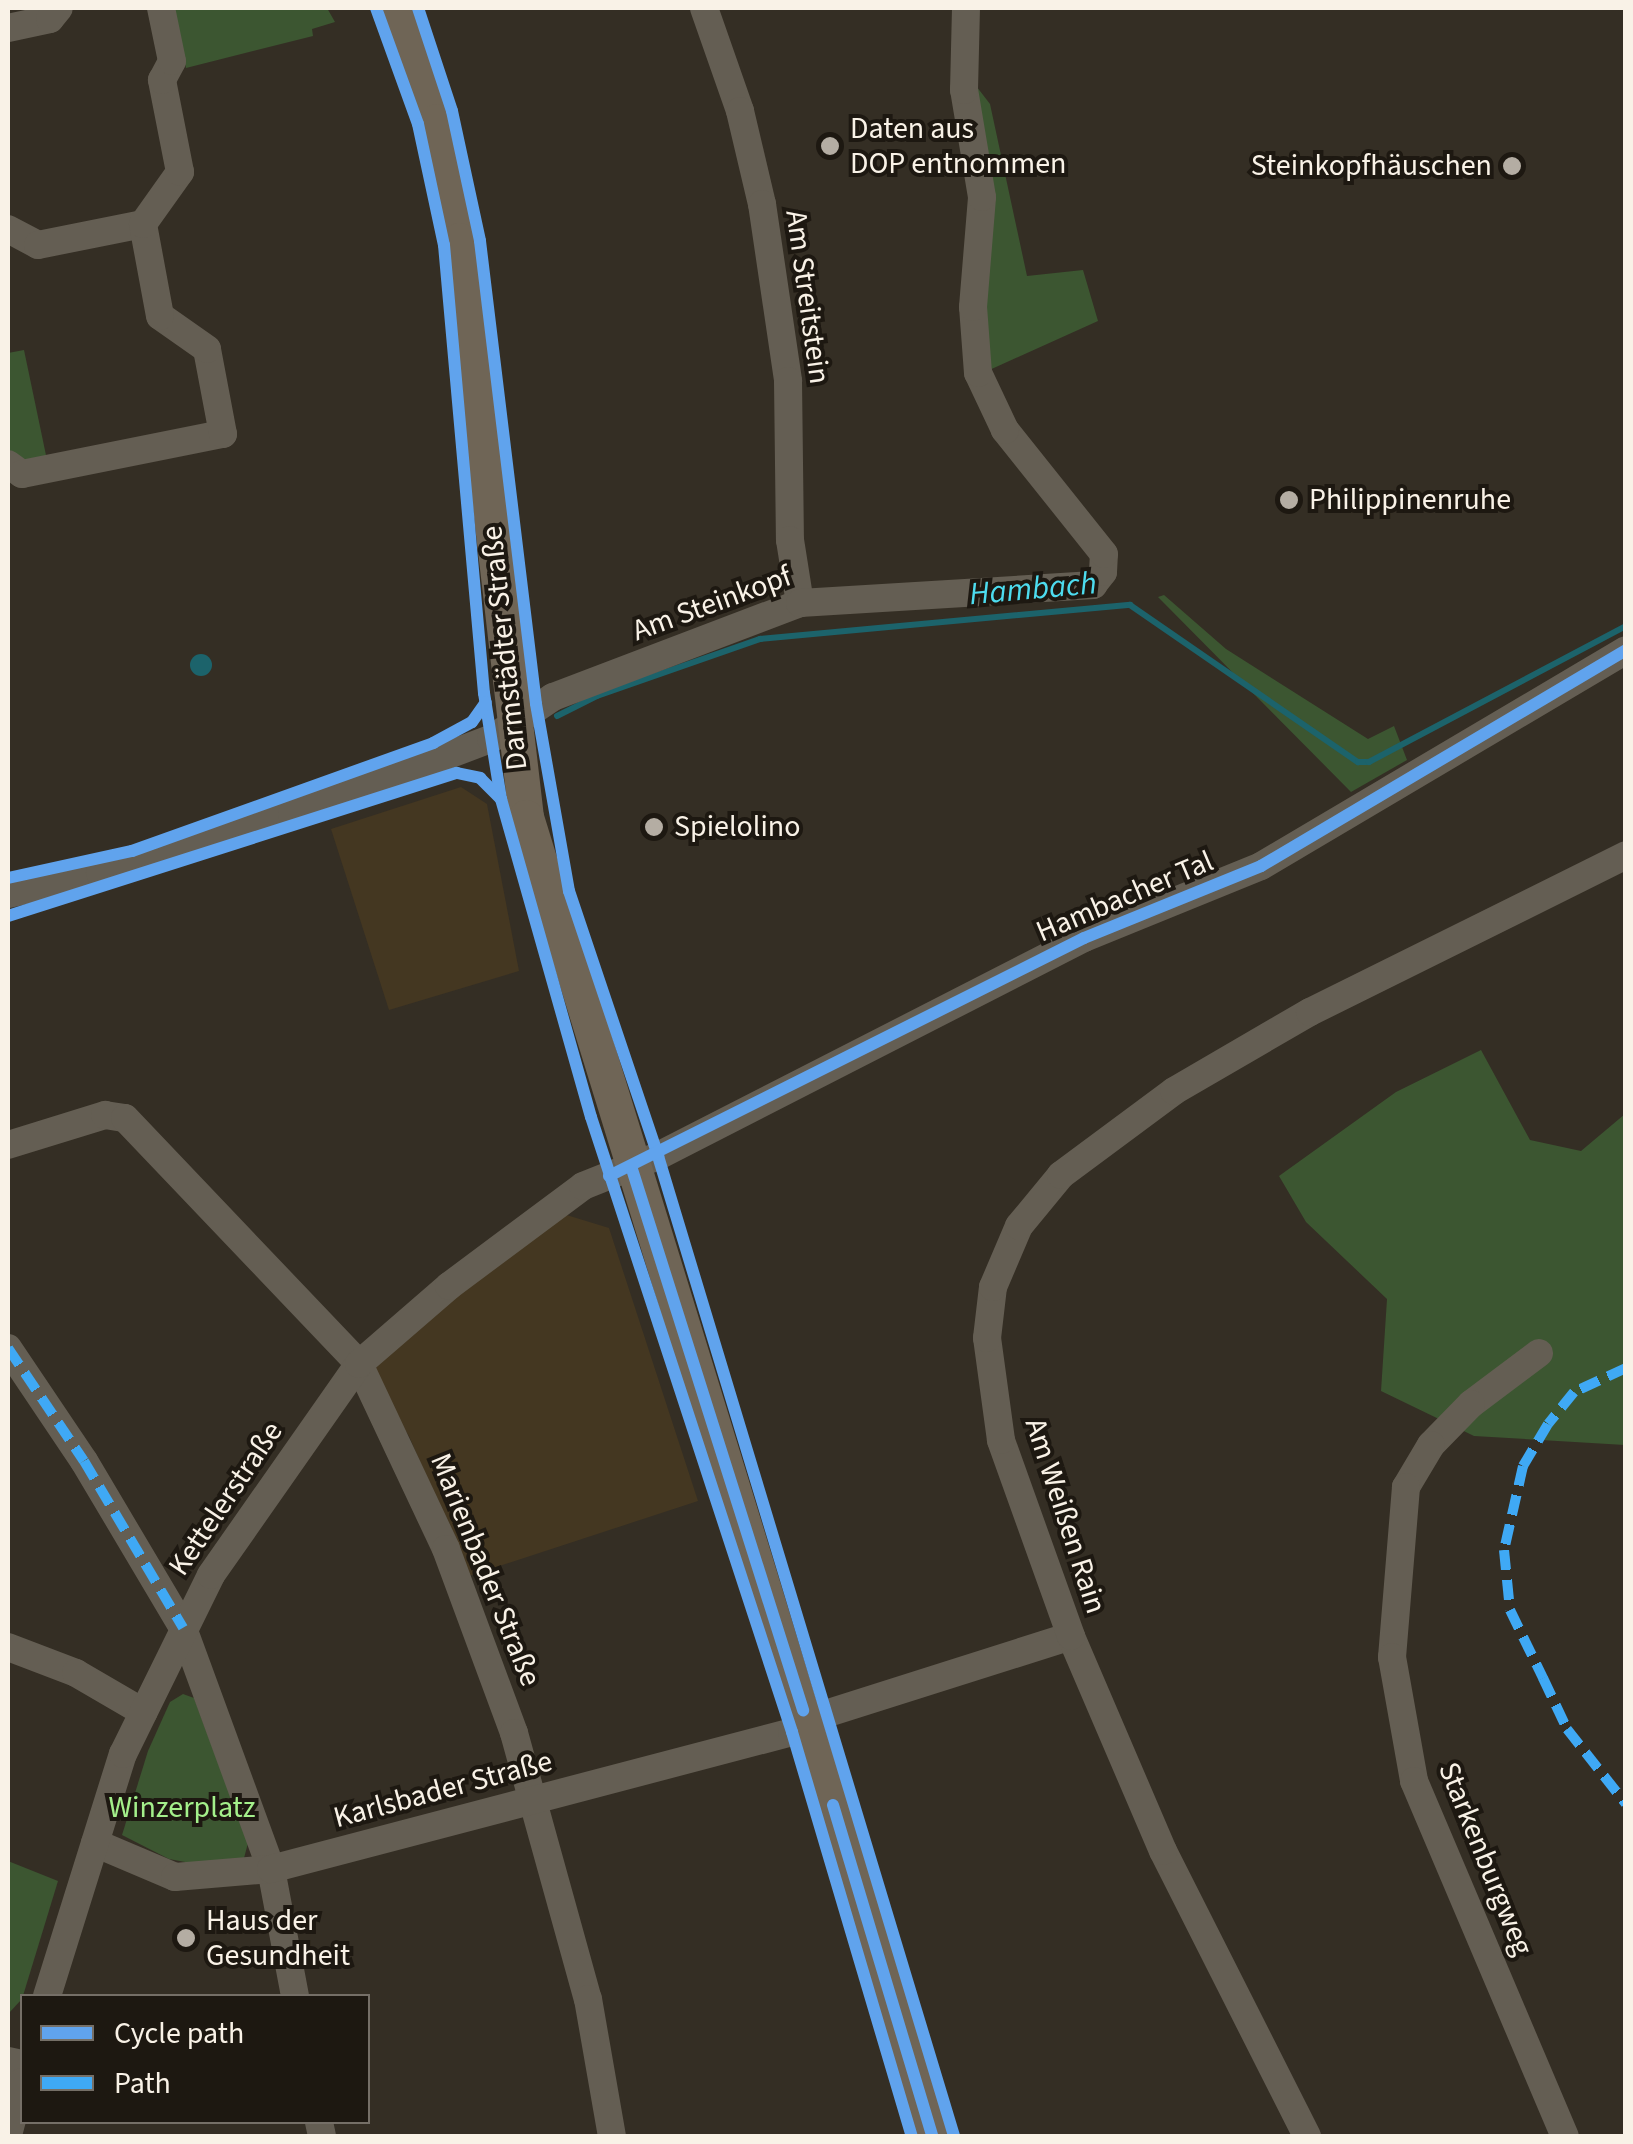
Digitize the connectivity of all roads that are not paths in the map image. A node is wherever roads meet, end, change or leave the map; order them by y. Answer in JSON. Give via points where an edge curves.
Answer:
{"nodes":[{"id":1,"x":59,"y":8,"type":"edge"},
{"id":2,"x":161,"y":8,"type":"edge"},
{"id":3,"x":398,"y":8,"type":"edge"},
{"id":4,"x":704,"y":8,"type":"edge"},
{"id":5,"x":966,"y":8,"type":"edge"},
{"id":6,"x":8,"y":28,"type":"edge"},
{"id":7,"x":143,"y":224,"type":"junction"},
{"id":8,"x":8,"y":229,"type":"edge"},
{"id":9,"x":8,"y":464,"type":"edge"},
{"id":10,"x":800,"y":603,"type":"junction"},
{"id":11,"x":1626,"y":650,"type":"edge"},
{"id":12,"x":512,"y":726,"type":"junction"},
{"id":13,"x":1626,"y":855,"type":"edge"},
{"id":14,"x":8,"y":894,"type":"edge"},
{"id":15,"x":8,"y":1145,"type":"edge"},
{"id":16,"x":631,"y":1166,"type":"junction"},
{"id":17,"x":8,"y":1348,"type":"edge"},
{"id":18,"x":1539,"y":1354,"type":"dead end"},
{"id":19,"x":358,"y":1364,"type":"junction"},
{"id":20,"x":182,"y":1628,"type":"junction"},
{"id":21,"x":1071,"y":1636,"type":"junction"},
{"id":22,"x":8,"y":1647,"type":"edge"},
{"id":23,"x":143,"y":1712,"type":"junction"},
{"id":24,"x":807,"y":1723,"type":"junction"},
{"id":25,"x":534,"y":1798,"type":"junction"},
{"id":26,"x":95,"y":1843,"type":"junction"},
{"id":27,"x":271,"y":1869,"type":"junction"},
{"id":28,"x":47,"y":1994,"type":"edge"},
{"id":29,"x":295,"y":1994,"type":"edge"},
{"id":30,"x":20,"y":2090,"type":"edge"},
{"id":31,"x":8,"y":2135,"type":"edge"},
{"id":32,"x":612,"y":2136,"type":"edge"},
{"id":33,"x":932,"y":2136,"type":"edge"},
{"id":34,"x":1307,"y":2136,"type":"edge"},
{"id":35,"x":1565,"y":2136,"type":"edge"}],
"edges":[{"from":1,"to":6,"type":"street","via":[[50,19]]},
{"from":2,"to":7,"type":"street","via":[[172,61],[162,80],[180,172]]},
{"from":3,"to":12,"type":"main road","name":"Darmstädter Straße","via":[[437,121],[459,240]]},
{"from":4,"to":10,"type":"street","name":"Am Streitstein","via":[[762,204],[788,381],[790,540]]},
{"from":5,"to":10,"type":"street","name":"Am Steinkopf","via":[[964,90],[982,197],[972,306],[978,374],[1004,430],[1104,554],[1104,572],[1078,590]]},
{"from":7,"to":8,"type":"street","via":[[38,245]]},
{"from":7,"to":9,"type":"street","via":[[160,316],[207,349],[223,434],[22,474]]},
{"from":10,"to":12,"type":"street","name":"Am Steinkopf","via":[[553,697]]},
{"from":11,"to":16,"type":"street","name":"Hambacher Tal","via":[[1261,866],[1084,938]]},
{"from":12,"to":14,"type":"street","name":"Am Steinkopf","via":[[292,814],[100,874]]},
{"from":12,"to":16,"type":"main road","name":"Darmstädter Straße","via":[[542,884]]},
{"from":13,"to":21,"type":"street","name":"Am Weißen Rain","via":[[1233,1056],[1090,1152],[1030,1211],[994,1286],[989,1367],[1001,1440]]},
{"from":15,"to":19,"type":"street","name":"Marienbader Straße","via":[[105,1115],[126,1118]]},
{"from":16,"to":19,"type":"street","name":"Kettelerstraße","via":[[582,1186],[538,1217]]},
{"from":16,"to":24,"type":"main road","name":"Darmstädter Straße"},
{"from":17,"to":20,"type":"street"},
{"from":18,"to":35,"type":"street","name":"Starkenburgweg","via":[[1470,1404],[1431,1446],[1406,1487],[1392,1656],[1414,1782]]},
{"from":19,"to":20,"type":"street","name":"Kettelerstraße","via":[[211,1575]]},
{"from":19,"to":25,"type":"street","name":"Marienbader Straße","via":[[452,1565]]},
{"from":20,"to":23,"type":"street","name":"Kettelerstraße"},
{"from":20,"to":27,"type":"street"},
{"from":21,"to":24,"type":"street","name":"Karlsbader Straße"},
{"from":21,"to":34,"type":"street","name":"Am Weißen Rain","via":[[1163,1851]]},
{"from":22,"to":23,"type":"street","via":[[76,1673]]},
{"from":23,"to":26,"type":"street","name":"Kettelerstraße"},
{"from":24,"to":25,"type":"street","name":"Karlsbader Straße"},
{"from":24,"to":33,"type":"main road","name":"Darmstädter Straße"},
{"from":25,"to":27,"type":"street","name":"Karlsbader Straße"},
{"from":25,"to":32,"type":"street","name":"Marienbader Straße","via":[[588,1999]]},
{"from":26,"to":27,"type":"street","name":"Karlsbader Straße","via":[[175,1876]]},
{"from":26,"to":28,"type":"street","name":"Kettelerstraße"},
{"from":27,"to":29,"type":"street"},
{"from":30,"to":31,"type":"street"}]}
